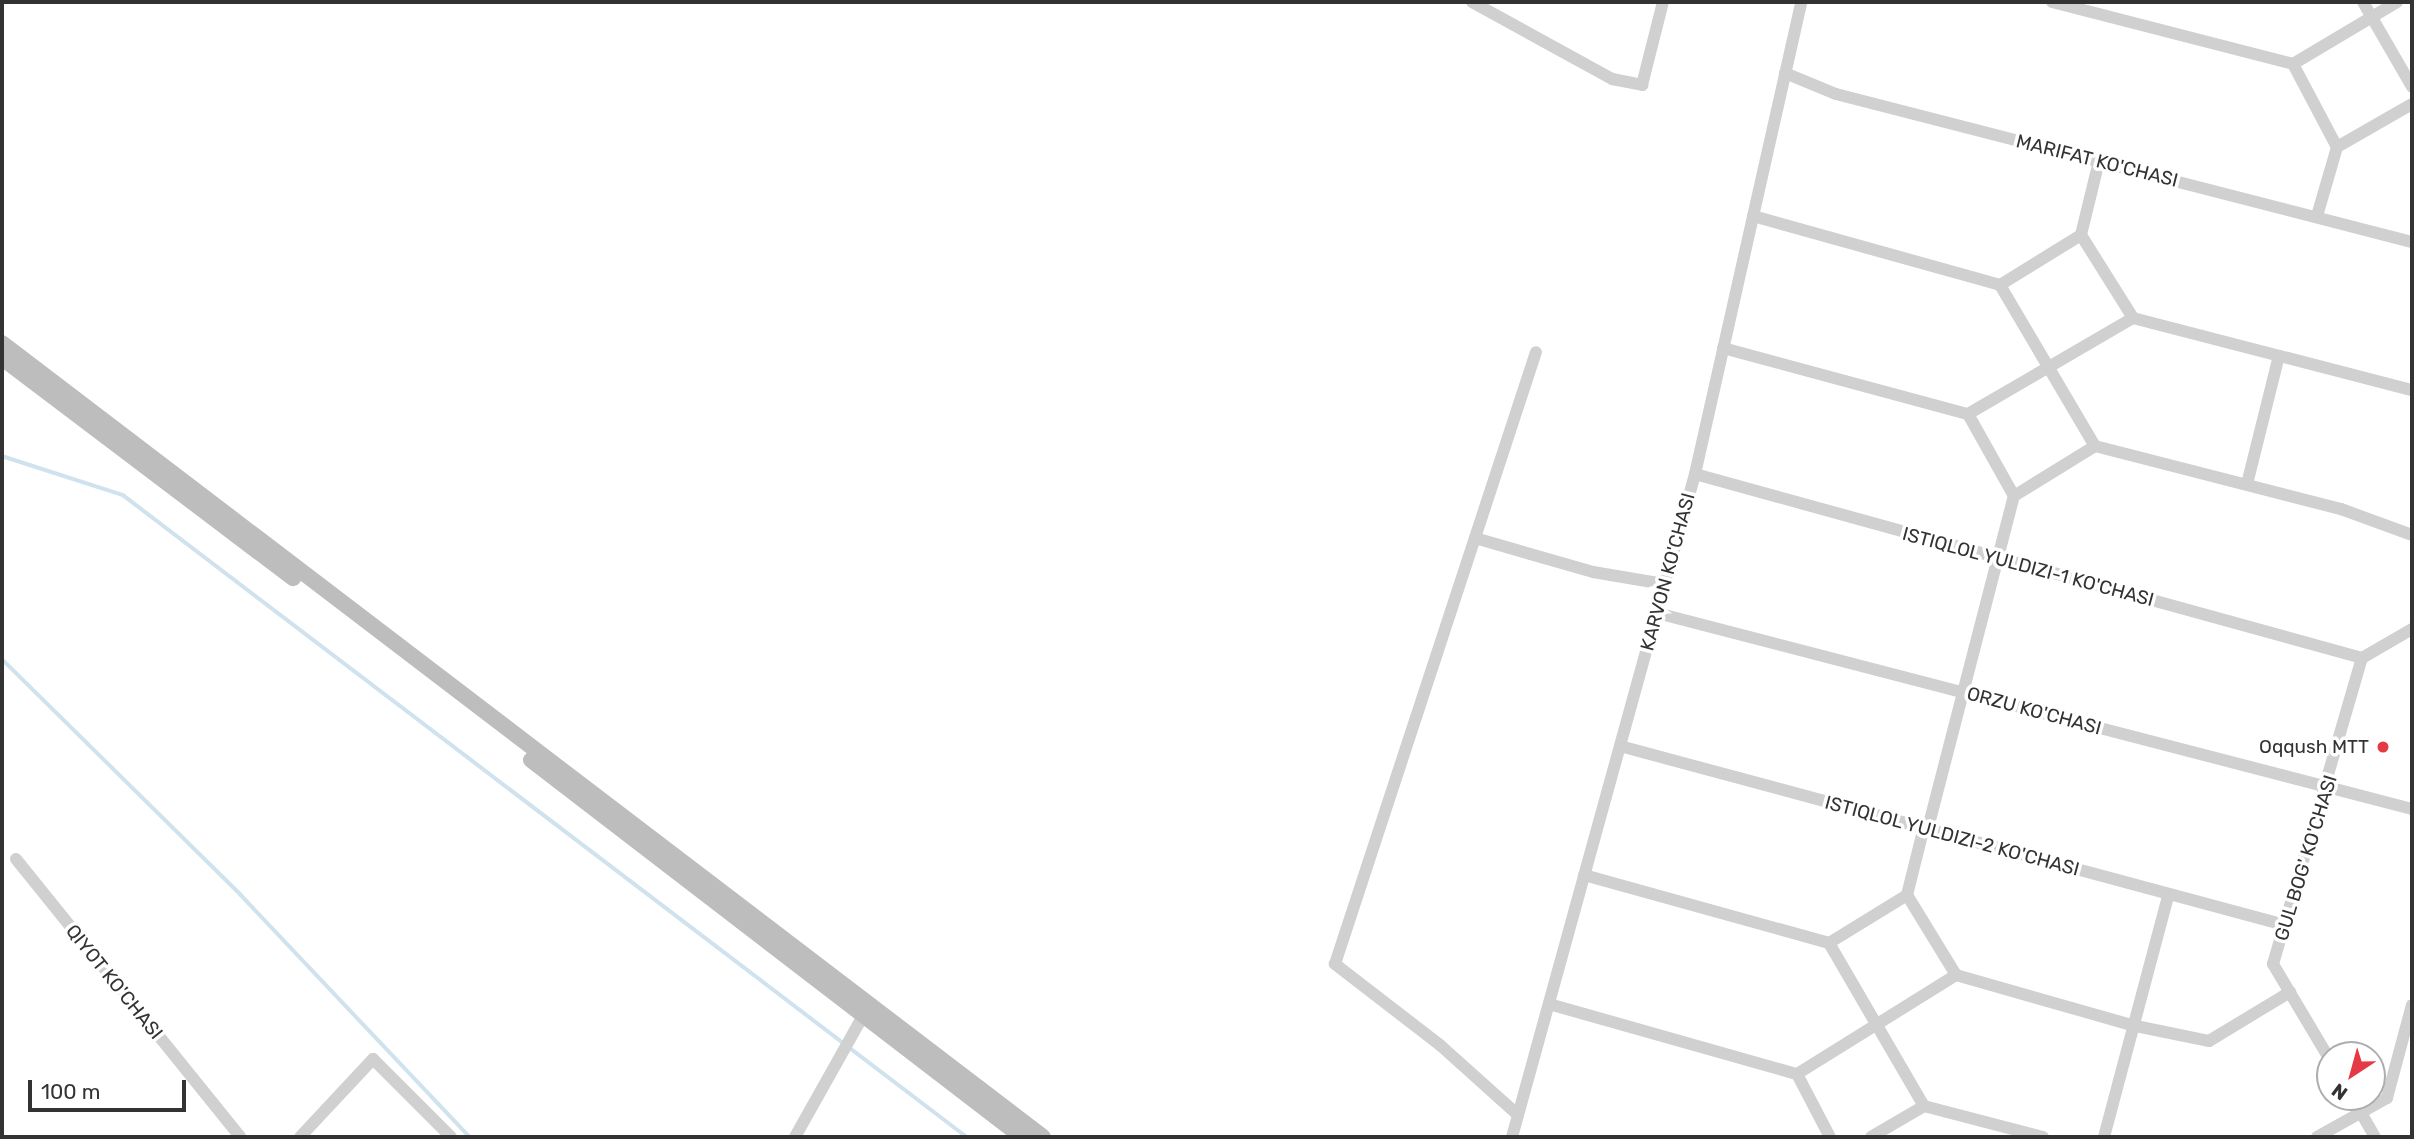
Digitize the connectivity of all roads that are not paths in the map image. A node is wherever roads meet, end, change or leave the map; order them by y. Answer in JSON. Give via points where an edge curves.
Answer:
{"nodes":[{"id":1,"x":1472,"y":2,"type":"edge"},
{"id":2,"x":1663,"y":2,"type":"edge"},
{"id":3,"x":1801,"y":2,"type":"edge"},
{"id":4,"x":2052,"y":2,"type":"edge"},
{"id":5,"x":2363,"y":2,"type":"edge"},
{"id":6,"x":2397,"y":2,"type":"edge"},
{"id":7,"x":2372,"y":18,"type":"junction"},
{"id":8,"x":2293,"y":64,"type":"junction"},
{"id":9,"x":1785,"y":73,"type":"junction"},
{"id":10,"x":2412,"y":87,"type":"edge"},
{"id":11,"x":2412,"y":104,"type":"edge"},
{"id":12,"x":2337,"y":147,"type":"junction"},
{"id":13,"x":2099,"y":161,"type":"junction"},
{"id":14,"x":1752,"y":216,"type":"junction"},
{"id":15,"x":2317,"y":216,"type":"junction"},
{"id":16,"x":2081,"y":235,"type":"junction"},
{"id":17,"x":2412,"y":242,"type":"edge"},
{"id":18,"x":2000,"y":285,"type":"junction"},
{"id":19,"x":2133,"y":318,"type":"junction"},
{"id":20,"x":2,"y":343,"type":"edge"},
{"id":21,"x":1723,"y":348,"type":"junction"},
{"id":22,"x":1536,"y":352,"type":"dead end"},
{"id":23,"x":2278,"y":356,"type":"junction"},
{"id":24,"x":2,"y":358,"type":"edge"},
{"id":25,"x":2051,"y":366,"type":"junction"},
{"id":26,"x":2412,"y":390,"type":"edge"},
{"id":27,"x":1968,"y":414,"type":"junction"},
{"id":28,"x":2095,"y":446,"type":"junction"},
{"id":29,"x":1695,"y":474,"type":"junction"},
{"id":30,"x":2246,"y":484,"type":"junction"},
{"id":31,"x":2014,"y":496,"type":"junction"},
{"id":32,"x":2412,"y":535,"type":"edge"},
{"id":33,"x":1475,"y":538,"type":"junction"},
{"id":34,"x":1998,"y":559,"type":"junction"},
{"id":35,"x":1664,"y":584,"type":"junction"},
{"id":36,"x":1657,"y":613,"type":"junction"},
{"id":37,"x":2412,"y":629,"type":"edge"},
{"id":38,"x":2362,"y":659,"type":"junction"},
{"id":39,"x":1961,"y":692,"type":"junction"},
{"id":40,"x":1620,"y":746,"type":"junction"},
{"id":41,"x":2328,"y":786,"type":"junction"},
{"id":42,"x":2412,"y":809,"type":"edge"},
{"id":43,"x":1926,"y":828,"type":"junction"},
{"id":44,"x":16,"y":859,"type":"dead end"},
{"id":45,"x":1584,"y":875,"type":"junction"},
{"id":46,"x":1907,"y":895,"type":"junction"},
{"id":47,"x":2168,"y":896,"type":"junction"},
{"id":48,"x":2285,"y":925,"type":"junction"},
{"id":49,"x":1829,"y":943,"type":"junction"},
{"id":50,"x":1956,"y":975,"type":"junction"},
{"id":51,"x":2290,"y":992,"type":"junction"},
{"id":52,"x":1549,"y":1004,"type":"junction"},
{"id":53,"x":2412,"y":1005,"type":"edge"},
{"id":54,"x":867,"y":1009,"type":"junction"},
{"id":55,"x":2131,"y":1025,"type":"junction"},
{"id":56,"x":1876,"y":1027,"type":"junction"},
{"id":57,"x":2319,"y":1041,"type":"edge"},
{"id":58,"x":1797,"y":1074,"type":"junction"},
{"id":59,"x":1924,"y":1106,"type":"junction"},
{"id":60,"x":2361,"y":1112,"type":"junction"},
{"id":61,"x":1518,"y":1115,"type":"junction"},
{"id":62,"x":240,"y":1137,"type":"edge"},
{"id":63,"x":300,"y":1137,"type":"edge"},
{"id":64,"x":451,"y":1137,"type":"edge"},
{"id":65,"x":795,"y":1137,"type":"edge"},
{"id":66,"x":1022,"y":1137,"type":"edge"},
{"id":67,"x":1043,"y":1137,"type":"edge"},
{"id":68,"x":1512,"y":1137,"type":"edge"},
{"id":69,"x":1830,"y":1137,"type":"edge"},
{"id":70,"x":1871,"y":1137,"type":"edge"},
{"id":71,"x":2043,"y":1137,"type":"edge"},
{"id":72,"x":2104,"y":1137,"type":"edge"},
{"id":73,"x":2317,"y":1137,"type":"edge"},
{"id":74,"x":2375,"y":1137,"type":"edge"}],
"edges":[{"from":1,"to":2,"type":"street","via":[[1612,79],[1642,85]]},
{"from":3,"to":9,"type":"street","name":"KARVON KO'CHASI"},
{"from":4,"to":8,"type":"street"},
{"from":5,"to":7,"type":"street"},
{"from":6,"to":7,"type":"street"},
{"from":7,"to":8,"type":"street"},
{"from":7,"to":10,"type":"street"},
{"from":8,"to":12,"type":"street"},
{"from":9,"to":13,"type":"street","name":"MARIFAT KO'CHASI","via":[[1836,94]]},
{"from":9,"to":14,"type":"street","name":"KARVON KO'CHASI"},
{"from":11,"to":12,"type":"street"},
{"from":12,"to":15,"type":"street"},
{"from":13,"to":15,"type":"street","name":"MARIFAT KO'CHASI"},
{"from":13,"to":16,"type":"street"},
{"from":14,"to":18,"type":"street"},
{"from":14,"to":21,"type":"street","name":"KARVON KO'CHASI"},
{"from":15,"to":17,"type":"street","name":"MARIFAT KO'CHASI"},
{"from":16,"to":18,"type":"street"},
{"from":16,"to":19,"type":"street"},
{"from":18,"to":25,"type":"street"},
{"from":19,"to":23,"type":"street"},
{"from":19,"to":25,"type":"street"},
{"from":20,"to":54,"type":"main road"},
{"from":21,"to":27,"type":"street"},
{"from":21,"to":29,"type":"street","name":"KARVON KO'CHASI"},
{"from":22,"to":33,"type":"street"},
{"from":23,"to":26,"type":"street"},
{"from":23,"to":30,"type":"street"},
{"from":24,"to":54,"type":"main road"},
{"from":25,"to":27,"type":"street"},
{"from":25,"to":28,"type":"street"},
{"from":27,"to":31,"type":"street"},
{"from":28,"to":30,"type":"street"},
{"from":28,"to":31,"type":"street"},
{"from":29,"to":34,"type":"street","name":"ISTIQLOL YULDIZI-1 KO'CHASI"},
{"from":29,"to":35,"type":"street","name":"KARVON KO'CHASI"},
{"from":30,"to":32,"type":"street","via":[[2341,509]]},
{"from":31,"to":34,"type":"street"},
{"from":33,"to":35,"type":"street","via":[[1593,572]]},
{"from":33,"to":61,"type":"street","via":[[1335,964],[1440,1045]]},
{"from":34,"to":38,"type":"street","name":"ISTIQLOL YULDIZI-1 KO'CHASI"},
{"from":34,"to":39,"type":"street"},
{"from":35,"to":36,"type":"street","name":"KARVON KO'CHASI"},
{"from":36,"to":39,"type":"street","name":"ORZU KO'CHASI"},
{"from":36,"to":40,"type":"street","name":"KARVON KO'CHASI"},
{"from":37,"to":38,"type":"street"},
{"from":38,"to":41,"type":"street","name":"GUL BOG' KO'CHASI"},
{"from":39,"to":41,"type":"street","name":"ORZU KO'CHASI"},
{"from":39,"to":43,"type":"street"},
{"from":40,"to":43,"type":"street","name":"ISTIQLOL YULDIZI-2 KO'CHASI"},
{"from":40,"to":45,"type":"street","name":"KARVON KO'CHASI"},
{"from":41,"to":42,"type":"street","name":"ORZU KO'CHASI"},
{"from":41,"to":48,"type":"street","name":"GUL BOG' KO'CHASI"},
{"from":43,"to":46,"type":"street"},
{"from":43,"to":47,"type":"street","name":"ISTIQLOL YULDIZI-2 KO'CHASI"},
{"from":44,"to":62,"type":"street","name":"QIYOT KO'CHASI"},
{"from":45,"to":49,"type":"street"},
{"from":45,"to":52,"type":"street","name":"KARVON KO'CHASI"},
{"from":46,"to":49,"type":"street"},
{"from":46,"to":50,"type":"street"},
{"from":47,"to":48,"type":"street","name":"ISTIQLOL YULDIZI-2 KO'CHASI"},
{"from":47,"to":55,"type":"street"},
{"from":48,"to":51,"type":"street","name":"GUL BOG' KO'CHASI","via":[[2273,964]]},
{"from":49,"to":56,"type":"street"},
{"from":50,"to":55,"type":"street"},
{"from":50,"to":56,"type":"street"},
{"from":51,"to":55,"type":"street","via":[[2209,1041]]},
{"from":51,"to":57,"type":"street","name":"GUL BOG' KO'CHASI"},
{"from":52,"to":58,"type":"street"},
{"from":52,"to":61,"type":"street","name":"KARVON KO'CHASI"},
{"from":53,"to":60,"type":"street","via":[[2387,1098]]},
{"from":54,"to":65,"type":"street","via":[[838,1053]]},
{"from":54,"to":66,"type":"main road"},
{"from":54,"to":67,"type":"main road"},
{"from":55,"to":72,"type":"street"},
{"from":56,"to":58,"type":"street"},
{"from":56,"to":59,"type":"street"},
{"from":58,"to":69,"type":"street"},
{"from":59,"to":70,"type":"street"},
{"from":59,"to":71,"type":"street"},
{"from":60,"to":73,"type":"street"},
{"from":60,"to":74,"type":"street"},
{"from":61,"to":68,"type":"street","name":"KARVON KO'CHASI"},
{"from":63,"to":64,"type":"street","via":[[373,1059]]}]}
